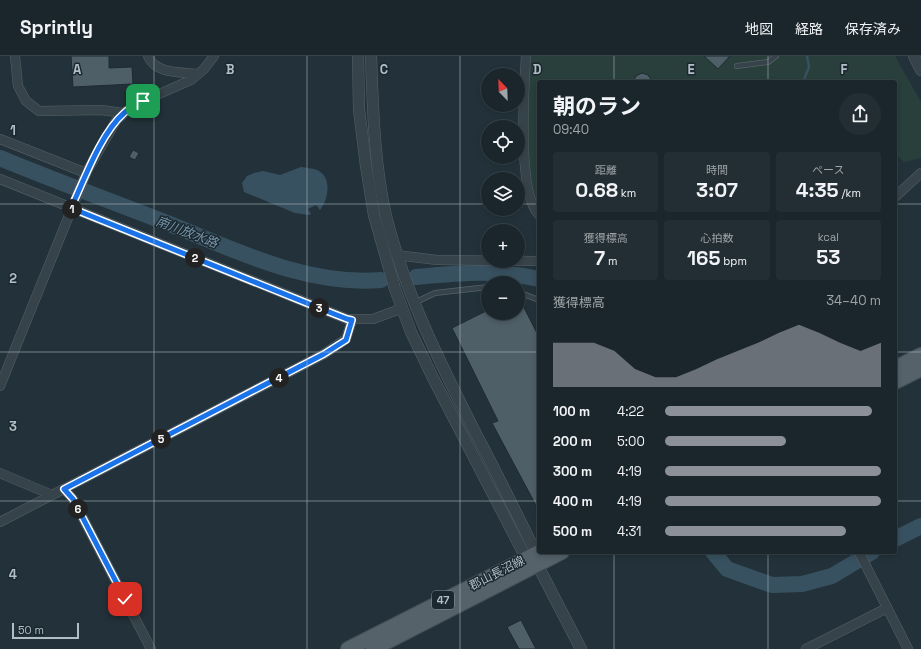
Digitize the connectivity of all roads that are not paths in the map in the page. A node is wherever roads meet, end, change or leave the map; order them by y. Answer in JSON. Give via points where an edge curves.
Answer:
{"nodes":[{"id":1,"x":15,"y":56,"type":"edge"},
{"id":2,"x":148,"y":56,"type":"edge"},
{"id":3,"x":214,"y":56,"type":"edge"},
{"id":4,"x":358,"y":56,"type":"edge"},
{"id":5,"x":370,"y":56,"type":"edge"},
{"id":6,"x":526,"y":56,"type":"edge"},
{"id":7,"x":776,"y":56,"type":"edge"},
{"id":8,"x":914,"y":56,"type":"edge"},
{"id":9,"x":736,"y":66,"type":"dead end"},
{"id":10,"x":921,"y":70,"type":"edge"},
{"id":11,"x":198,"y":74,"type":"junction"},
{"id":12,"x":123,"y":113,"type":"junction"},
{"id":13,"x":0,"y":139,"type":"edge"},
{"id":14,"x":921,"y":172,"type":"edge"},
{"id":15,"x":86,"y":175,"type":"junction"},
{"id":16,"x":0,"y":179,"type":"edge"},
{"id":17,"x":897,"y":196,"type":"edge"},
{"id":18,"x":72,"y":206,"type":"junction"},
{"id":19,"x":537,"y":212,"type":"edge"},
{"id":20,"x":398,"y":260,"type":"junction"},
{"id":21,"x":537,"y":261,"type":"edge"},
{"id":22,"x":481,"y":288,"type":"edge"},
{"id":23,"x":525,"y":295,"type":"edge"},
{"id":24,"x":537,"y":299,"type":"edge"},
{"id":25,"x":414,"y":304,"type":"junction"},
{"id":26,"x":403,"y":308,"type":"junction"},
{"id":27,"x":352,"y":320,"type":"junction"},
{"id":28,"x":921,"y":355,"type":"edge"},
{"id":29,"x":897,"y":367,"type":"edge"},
{"id":30,"x":921,"y":369,"type":"edge"},
{"id":31,"x":897,"y":381,"type":"edge"},
{"id":32,"x":0,"y":386,"type":"edge"},
{"id":33,"x":0,"y":473,"type":"edge"},
{"id":34,"x":64,"y":489,"type":"junction"},
{"id":35,"x":52,"y":495,"type":"junction"},
{"id":36,"x":0,"y":522,"type":"edge"},
{"id":37,"x":551,"y":554,"type":"edge"},
{"id":38,"x":860,"y":554,"type":"edge"},
{"id":39,"x":535,"y":557,"type":"edge"},
{"id":40,"x":887,"y":608,"type":"junction"},
{"id":41,"x":151,"y":649,"type":"edge"},
{"id":42,"x":348,"y":649,"type":"edge"},
{"id":43,"x":373,"y":649,"type":"edge"},
{"id":44,"x":581,"y":649,"type":"edge"},
{"id":45,"x":806,"y":649,"type":"edge"},
{"id":46,"x":908,"y":649,"type":"edge"}],
"edges":[{"from":1,"to":12,"type":"street","via":[[18,86],[26,101],[39,111],[101,110]]},
{"from":2,"to":11,"type":"street","via":[[150,63],[159,68],[171,72]]},
{"from":3,"to":11,"type":"street"},
{"from":4,"to":26,"type":"street","via":[[360,109],[374,215]]},
{"from":5,"to":20,"type":"street","via":[[375,152],[386,214]]},
{"from":6,"to":19,"type":"street","via":[[524,109],[527,186],[532,205]]},
{"from":7,"to":9,"type":"lane","via":[[768,62]]},
{"from":8,"to":10,"type":"street"},
{"from":11,"to":12,"type":"street"},
{"from":12,"to":15,"type":"street","via":[[105,139]]},
{"from":13,"to":15,"type":"street"},
{"from":14,"to":17,"type":"street"},
{"from":15,"to":18,"type":"street"},
{"from":16,"to":18,"type":"street"},
{"from":18,"to":27,"type":"street"},
{"from":18,"to":32,"type":"street"},
{"from":20,"to":21,"type":"street"},
{"from":20,"to":25,"type":"street"},
{"from":22,"to":25,"type":"lane","via":[[435,293]]},
{"from":23,"to":24,"type":"lane"},
{"from":25,"to":39,"type":"street"},
{"from":26,"to":27,"type":"street","via":[[373,320]]},
{"from":26,"to":39,"type":"street","via":[[429,370]]},
{"from":27,"to":34,"type":"street","via":[[346,340],[324,354]]},
{"from":28,"to":29,"type":"main road"},
{"from":30,"to":31,"type":"main road"},
{"from":33,"to":35,"type":"street"},
{"from":34,"to":35,"type":"street"},
{"from":34,"to":41,"type":"street","via":[[73,499]]},
{"from":35,"to":36,"type":"street"},
{"from":37,"to":39,"type":"main road","name":"郡山長沼線","number":"47"},
{"from":38,"to":40,"type":"street"},
{"from":39,"to":42,"type":"main road","name":"郡山長沼線","number":"47"},
{"from":39,"to":43,"type":"main road","name":"郡山長沼線","number":"47"},
{"from":39,"to":44,"type":"street"},
{"from":40,"to":45,"type":"street"},
{"from":40,"to":46,"type":"street"}]}
